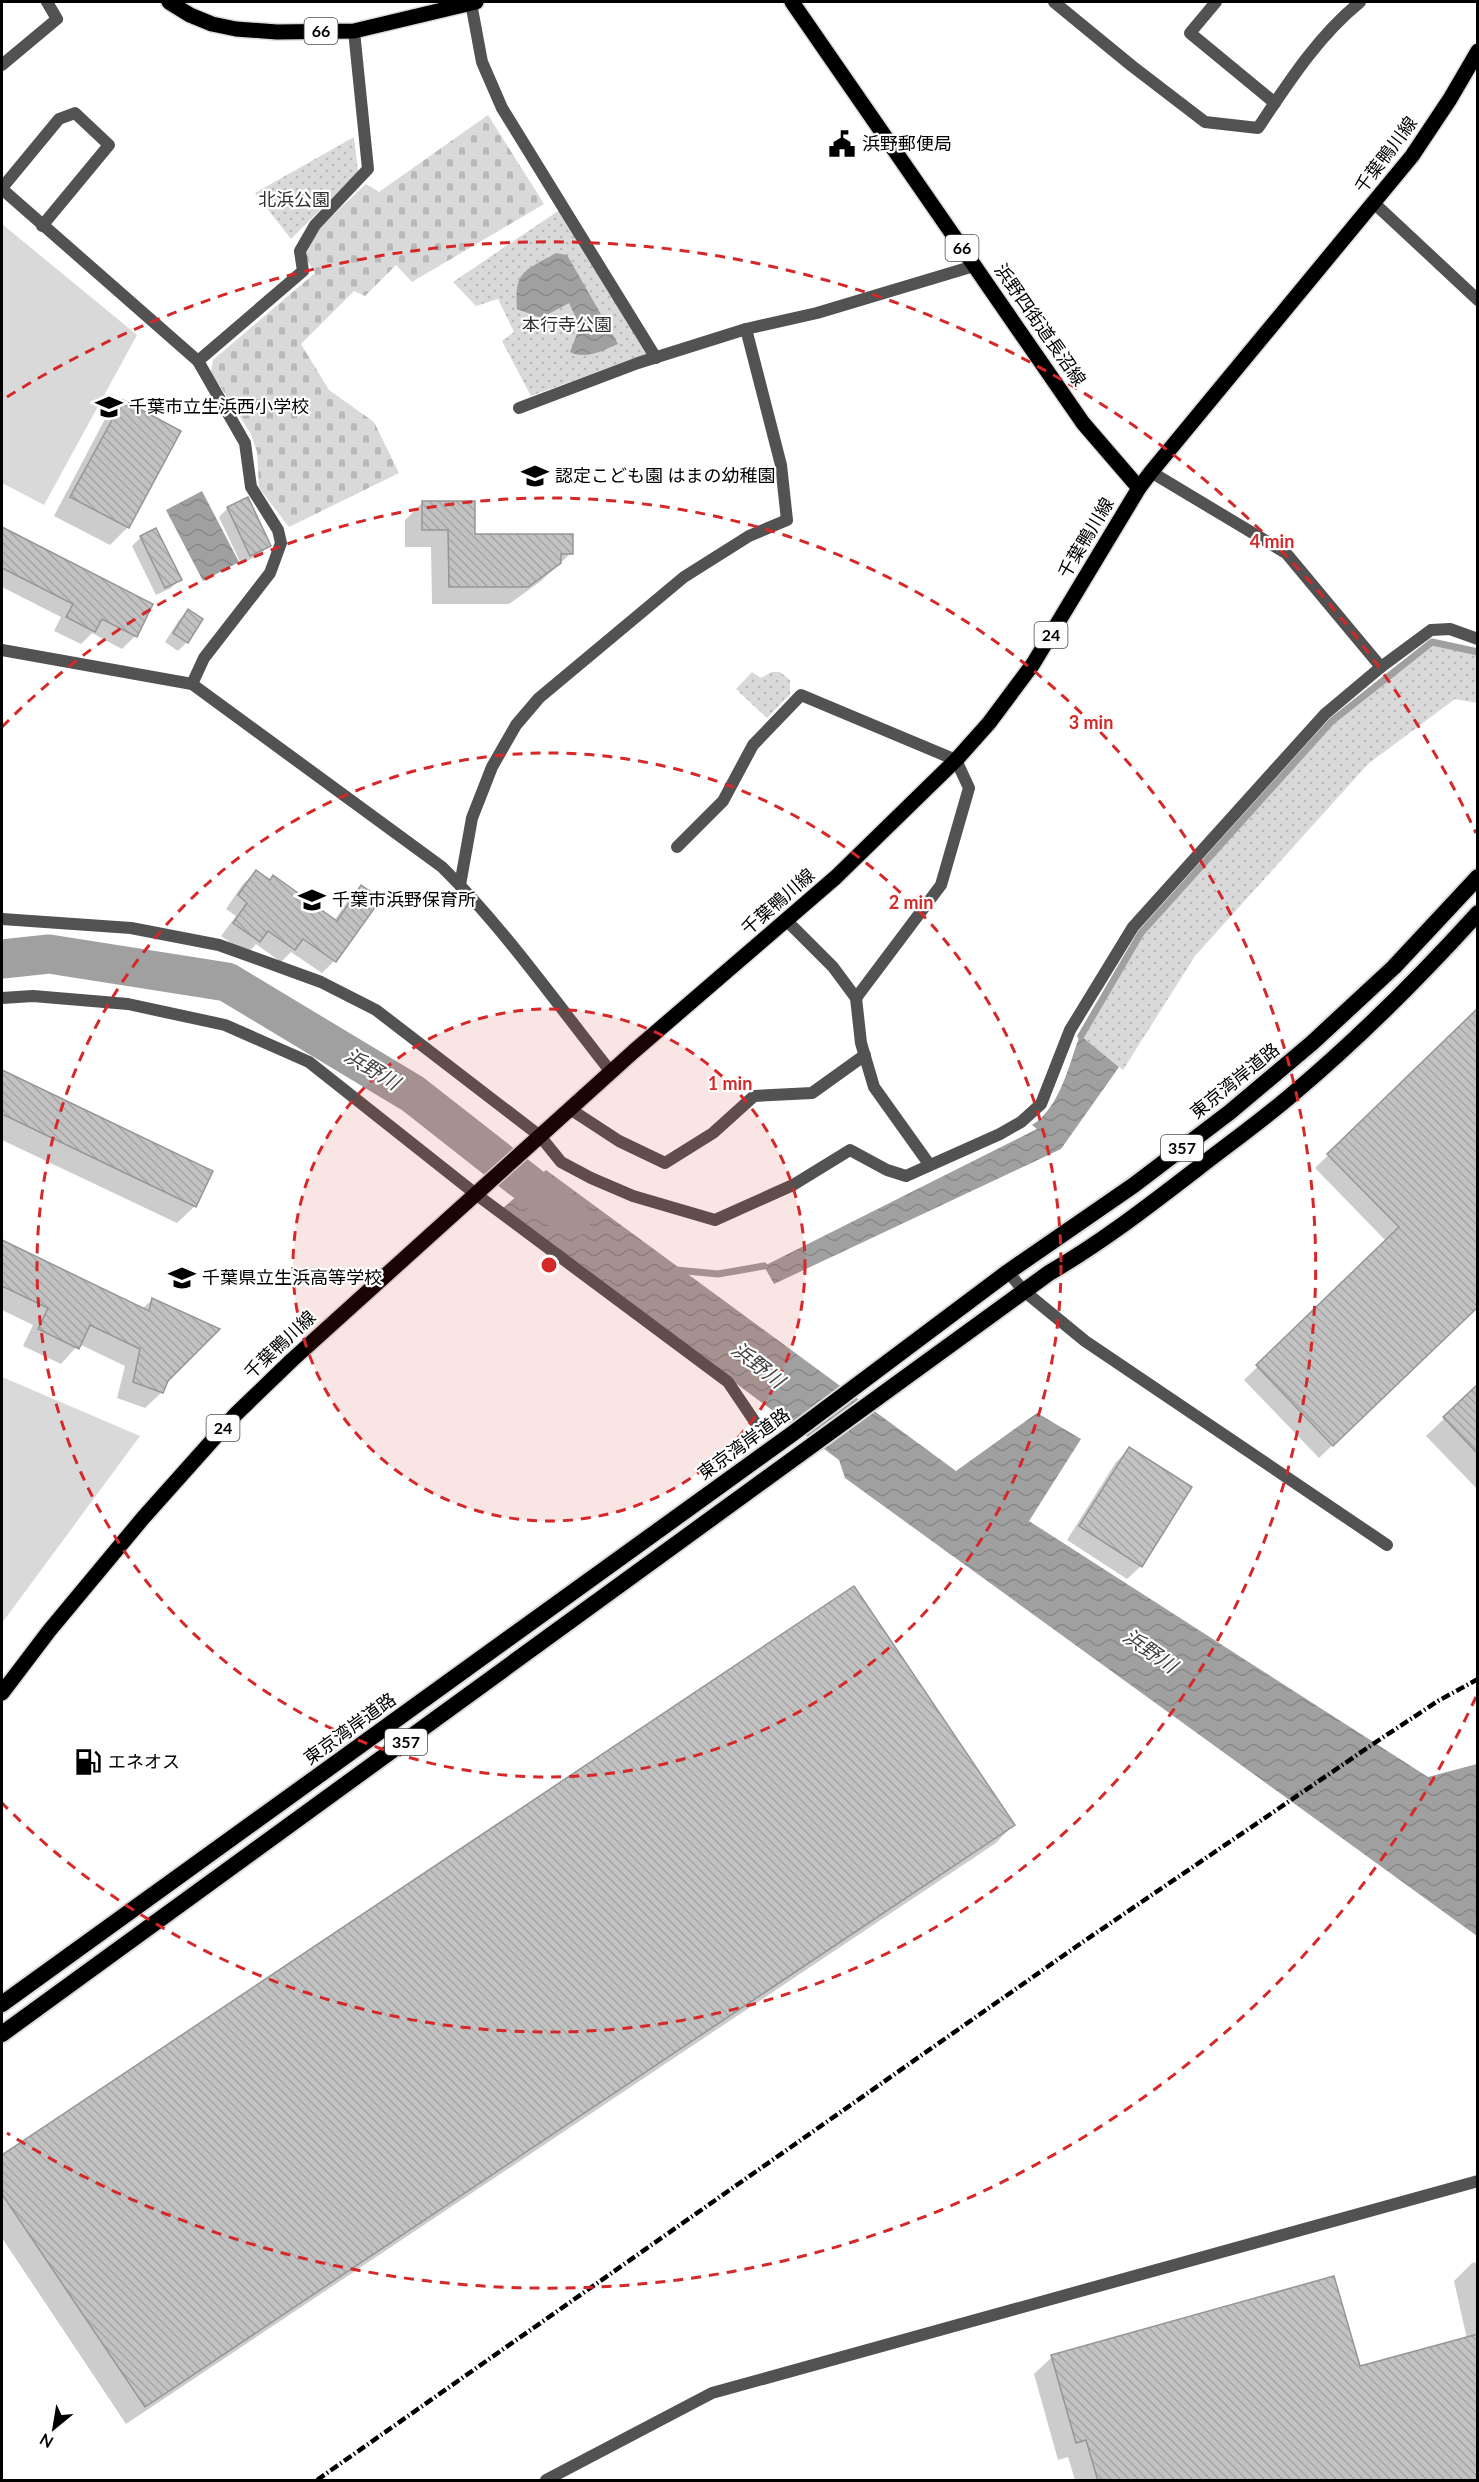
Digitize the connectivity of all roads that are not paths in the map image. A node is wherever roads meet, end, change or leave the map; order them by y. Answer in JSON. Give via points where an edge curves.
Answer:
{"nodes":[{"id":1,"x":47,"y":2,"type":"edge"},
{"id":2,"x":169,"y":2,"type":"edge"},
{"id":3,"x":474,"y":2,"type":"edge"},
{"id":4,"x":792,"y":2,"type":"edge"},
{"id":5,"x":1054,"y":2,"type":"edge"},
{"id":6,"x":1216,"y":2,"type":"edge"},
{"id":7,"x":1360,"y":2,"type":"edge"},
{"id":8,"x":354,"y":31,"type":"junction"},
{"id":9,"x":1478,"y":51,"type":"edge"},
{"id":10,"x":2,"y":65,"type":"edge"},
{"id":11,"x":1275,"y":103,"type":"junction"},
{"id":12,"x":2,"y":189,"type":"edge"},
{"id":13,"x":1375,"y":204,"type":"junction"},
{"id":14,"x":42,"y":226,"type":"junction"},
{"id":15,"x":974,"y":266,"type":"junction"},
{"id":16,"x":1478,"y":300,"type":"edge"},
{"id":17,"x":746,"y":329,"type":"junction"},
{"id":18,"x":656,"y":358,"type":"junction"},
{"id":19,"x":198,"y":361,"type":"junction"},
{"id":20,"x":519,"y":408,"type":"dead end"},
{"id":21,"x":1151,"y":472,"type":"junction"},
{"id":22,"x":1139,"y":489,"type":"junction"},
{"id":23,"x":1478,"y":639,"type":"edge"},
{"id":24,"x":2,"y":650,"type":"edge"},
{"id":25,"x":1381,"y":667,"type":"junction"},
{"id":26,"x":192,"y":684,"type":"junction"},
{"id":27,"x":956,"y":760,"type":"junction"},
{"id":28,"x":677,"y":847,"type":"dead end"},
{"id":29,"x":1478,"y":877,"type":"edge"},
{"id":30,"x":460,"y":885,"type":"junction"},
{"id":31,"x":1478,"y":913,"type":"edge"},
{"id":32,"x":2,"y":919,"type":"edge"},
{"id":33,"x":787,"y":921,"type":"junction"},
{"id":34,"x":2,"y":998,"type":"edge"},
{"id":35,"x":856,"y":998,"type":"junction"},
{"id":36,"x":865,"y":1055,"type":"junction"},
{"id":37,"x":611,"y":1072,"type":"junction"},
{"id":38,"x":570,"y":1109,"type":"junction"},
{"id":39,"x":538,"y":1138,"type":"junction"},
{"id":40,"x":929,"y":1164,"type":"junction"},
{"id":41,"x":477,"y":1195,"type":"junction"},
{"id":42,"x":1008,"y":1272,"type":"junction"},
{"id":43,"x":1024,"y":1291,"type":"junction"},
{"id":44,"x":755,"y":1422,"type":"dead end"},
{"id":45,"x":1387,"y":1545,"type":"dead end"},
{"id":46,"x":2,"y":1693,"type":"edge"},
{"id":47,"x":2,"y":2004,"type":"edge"},
{"id":48,"x":2,"y":2034,"type":"edge"},
{"id":49,"x":1478,"y":2181,"type":"edge"},
{"id":50,"x":546,"y":2481,"type":"edge"}],
"edges":[{"from":1,"to":10,"type":"street","via":[[57,19]]},
{"from":2,"to":8,"type":"main road","number":"66","via":[[201,20],[236,29]]},
{"from":3,"to":8,"type":"main road","number":"66"},
{"from":3,"to":18,"type":"street","via":[[482,62],[502,108]]},
{"from":4,"to":15,"type":"main road","name":"浜野四街道長沼線","number":"66"},
{"from":5,"to":11,"type":"street","via":[[1205,122],[1258,128]]},
{"from":6,"to":11,"type":"street","via":[[1190,33]]},
{"from":7,"to":11,"type":"street","via":[[1336,21]]},
{"from":8,"to":19,"type":"street","via":[[368,169],[315,225],[300,251],[303,271]]},
{"from":9,"to":13,"type":"main road","name":"千葉鴨川線","number":"24","via":[[1412,156]]},
{"from":12,"to":14,"type":"street"},
{"from":12,"to":14,"type":"street","via":[[59,119],[75,113],[109,145]]},
{"from":13,"to":16,"type":"street"},
{"from":13,"to":21,"type":"main road","name":"千葉鴨川線","number":"24"},
{"from":14,"to":19,"type":"street"},
{"from":15,"to":17,"type":"street","via":[[817,313]]},
{"from":15,"to":22,"type":"main road","name":"浜野四街道長沼線","number":"66","via":[[1083,423]]},
{"from":17,"to":18,"type":"street"},
{"from":17,"to":30,"type":"street","via":[[781,465],[787,520],[749,536],[684,577],[539,698],[516,725],[492,766],[472,818]]},
{"from":18,"to":20,"type":"street"},
{"from":19,"to":26,"type":"street","via":[[245,443],[251,487],[278,530],[281,543],[270,573],[204,658]]},
{"from":21,"to":22,"type":"main road","name":"千葉鴨川線","number":"24"},
{"from":21,"to":25,"type":"street","via":[[1286,553]]},
{"from":22,"to":27,"type":"main road","name":"千葉鴨川線","number":"24","via":[[1033,664]]},
{"from":23,"to":25,"type":"street","via":[[1450,629],[1431,630]]},
{"from":24,"to":26,"type":"street"},
{"from":25,"to":40,"type":"street","via":[[1325,714],[1133,927],[1070,1030],[1041,1104],[1000,1134]]},
{"from":26,"to":30,"type":"street","via":[[442,867]]},
{"from":27,"to":28,"type":"street","via":[[801,695],[753,745],[723,801]]},
{"from":27,"to":33,"type":"main road","name":"千葉鴨川線","number":"24"},
{"from":27,"to":35,"type":"street","via":[[969,788],[941,885]]},
{"from":29,"to":42,"type":"highway","name":"東京湾岸道路","number":"357","via":[[1394,967],[1271,1078],[1134,1185]]},
{"from":30,"to":37,"type":"street"},
{"from":31,"to":43,"type":"highway","number":"357","via":[[1417,978],[1294,1094],[1155,1201]]},
{"from":32,"to":39,"type":"street","via":[[131,928],[219,945],[321,982],[376,1010]]},
{"from":33,"to":35,"type":"street","via":[[833,967]]},
{"from":33,"to":37,"type":"main road","name":"千葉鴨川線","number":"24"},
{"from":34,"to":41,"type":"street","via":[[33,996],[128,1004],[225,1025],[309,1062]]},
{"from":35,"to":36,"type":"street"},
{"from":36,"to":38,"type":"street","via":[[812,1093],[754,1096],[713,1133],[665,1163],[619,1141]]},
{"from":36,"to":40,"type":"street","via":[[874,1087]]},
{"from":37,"to":38,"type":"main road","name":"千葉鴨川線","number":"24"},
{"from":38,"to":39,"type":"main road","name":"千葉鴨川線","number":"24"},
{"from":39,"to":40,"type":"street","via":[[561,1162],[591,1178],[633,1196],[715,1220],[793,1185],[850,1150],[906,1176]]},
{"from":39,"to":41,"type":"main road","name":"千葉鴨川線","number":"24"},
{"from":41,"to":44,"type":"street","via":[[728,1382]]},
{"from":41,"to":46,"type":"main road","name":"千葉鴨川線","number":"24","via":[[235,1415],[143,1518]]},
{"from":42,"to":43,"type":"street"},
{"from":42,"to":47,"type":"highway","name":"東京湾岸道路","number":"357","via":[[792,1434]]},
{"from":43,"to":45,"type":"street","via":[[1085,1341]]},
{"from":43,"to":48,"type":"highway","number":"357"},
{"from":49,"to":50,"type":"street","via":[[712,2393]]}]}
